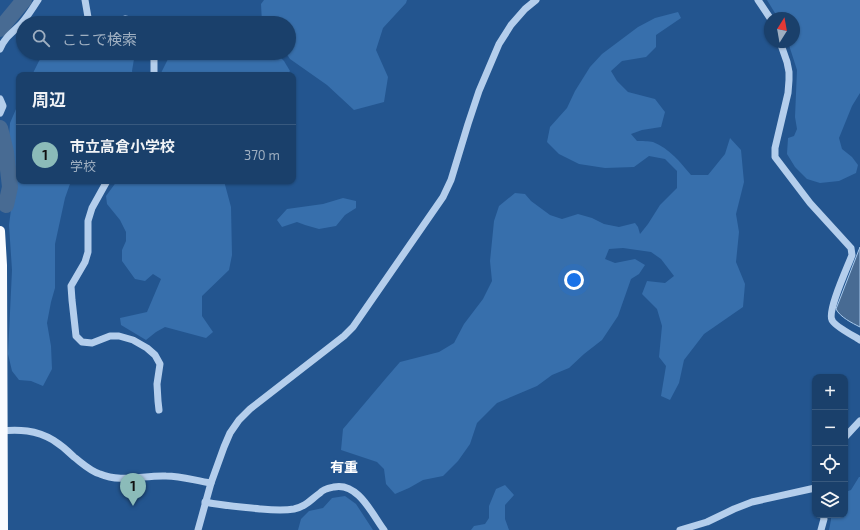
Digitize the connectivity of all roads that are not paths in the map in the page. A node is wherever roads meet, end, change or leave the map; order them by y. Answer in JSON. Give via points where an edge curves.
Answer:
{"nodes":[{"id":1,"x":38,"y":0,"type":"edge"},
{"id":2,"x":85,"y":0,"type":"edge"},
{"id":3,"x":536,"y":0,"type":"edge"},
{"id":4,"x":758,"y":0,"type":"edge"},
{"id":5,"x":766,"y":12,"type":"edge"},
{"id":6,"x":27,"y":16,"type":"edge"},
{"id":7,"x":88,"y":16,"type":"edge"},
{"id":8,"x":16,"y":28,"type":"edge"},
{"id":9,"x":782,"y":48,"type":"edge"},
{"id":10,"x":0,"y":49,"type":"edge"},
{"id":11,"x":154,"y":60,"type":"edge"},
{"id":12,"x":154,"y":72,"type":"edge"},
{"id":13,"x":0,"y":99,"type":"edge"},
{"id":14,"x":0,"y":113,"type":"edge"},
{"id":15,"x":105,"y":184,"type":"edge"},
{"id":16,"x":0,"y":231,"type":"edge"},
{"id":17,"x":860,"y":340,"type":"edge"},
{"id":18,"x":159,"y":410,"type":"dead end"},
{"id":19,"x":860,"y":421,"type":"edge"},
{"id":20,"x":1,"y":431,"type":"edge"},
{"id":21,"x":848,"y":434,"type":"edge"},
{"id":22,"x":211,"y":483,"type":"junction"},
{"id":23,"x":812,"y":489,"type":"edge"},
{"id":24,"x":206,"y":502,"type":"junction"},
{"id":25,"x":824,"y":518,"type":"edge"},
{"id":26,"x":3,"y":530,"type":"edge"},
{"id":27,"x":198,"y":530,"type":"edge"},
{"id":28,"x":384,"y":530,"type":"edge"},
{"id":29,"x":680,"y":530,"type":"edge"},
{"id":30,"x":821,"y":530,"type":"edge"}],
"edges":[{"from":1,"to":6,"type":"street"},
{"from":2,"to":7,"type":"street"},
{"from":3,"to":22,"type":"street","via":[[520,14],[498,44],[443,197],[353,327],[239,420],[230,433]]},
{"from":4,"to":5,"type":"street"},
{"from":8,"to":10,"type":"street","via":[[4,40]]},
{"from":9,"to":17,"type":"street","via":[[789,80],[775,157],[810,203],[851,248],[852,255],[831,314],[836,325]]},
{"from":11,"to":12,"type":"street"},
{"from":13,"to":14,"type":"street","via":[[3,106]]},
{"from":15,"to":18,"type":"street","via":[[88,221],[88,252],[85,262],[71,286],[76,336],[82,342],[92,343],[110,336],[119,336],[133,340],[155,355],[160,364],[157,384]]},
{"from":16,"to":20,"type":"main road"},
{"from":19,"to":21,"type":"street"},
{"from":20,"to":22,"type":"street","via":[[33,431],[45,436],[98,474],[109,478],[166,476]]},
{"from":20,"to":26,"type":"main road"},
{"from":22,"to":24,"type":"street"},
{"from":23,"to":29,"type":"street","via":[[752,502],[707,522]]},
{"from":24,"to":27,"type":"street"},
{"from":24,"to":28,"type":"street","via":[[225,506],[294,509],[304,506],[320,492],[329,488],[345,487],[358,494]]},
{"from":25,"to":30,"type":"street"}]}
